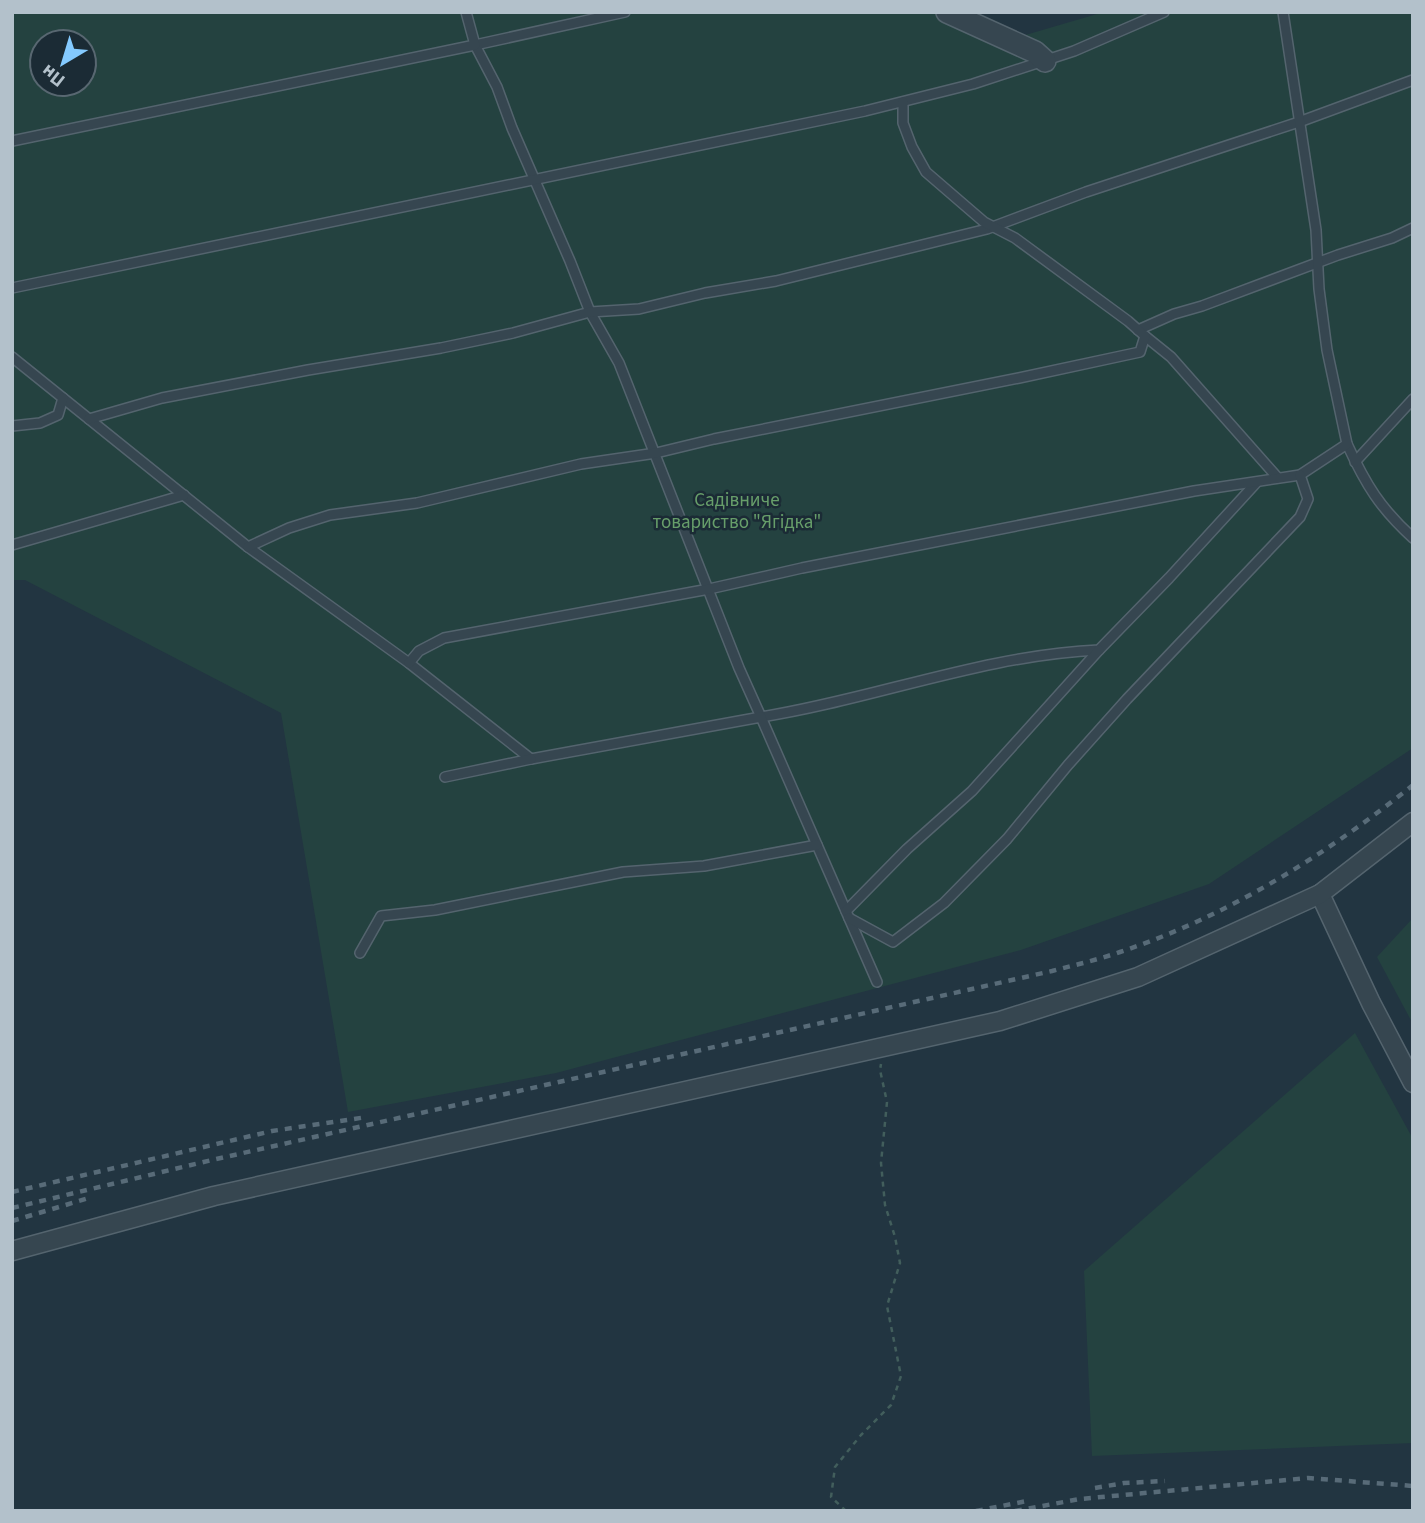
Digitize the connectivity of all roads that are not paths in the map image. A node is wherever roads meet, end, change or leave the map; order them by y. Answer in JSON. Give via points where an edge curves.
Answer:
{"nodes":[{"id":1,"x":466,"y":12,"type":"edge"},
{"id":2,"x":625,"y":12,"type":"edge"},
{"id":3,"x":947,"y":12,"type":"edge"},
{"id":4,"x":1164,"y":12,"type":"edge"},
{"id":5,"x":1283,"y":12,"type":"edge"},
{"id":6,"x":475,"y":45,"type":"junction"},
{"id":7,"x":1045,"y":61,"type":"junction"},
{"id":8,"x":1413,"y":80,"type":"edge"},
{"id":9,"x":903,"y":102,"type":"junction"},
{"id":10,"x":1299,"y":122,"type":"junction"},
{"id":11,"x":12,"y":141,"type":"edge"},
{"id":12,"x":534,"y":180,"type":"junction"},
{"id":13,"x":1413,"y":228,"type":"edge"},
{"id":14,"x":12,"y":288,"type":"edge"},
{"id":15,"x":590,"y":312,"type":"junction"},
{"id":16,"x":1141,"y":333,"type":"junction"},
{"id":17,"x":12,"y":358,"type":"edge"},
{"id":18,"x":63,"y":398,"type":"junction"},
{"id":19,"x":1413,"y":399,"type":"edge"},
{"id":20,"x":89,"y":419,"type":"junction"},
{"id":21,"x":12,"y":426,"type":"edge"},
{"id":22,"x":1348,"y":444,"type":"junction"},
{"id":23,"x":656,"y":453,"type":"junction"},
{"id":24,"x":1355,"y":462,"type":"junction"},
{"id":25,"x":1300,"y":475,"type":"junction"},
{"id":26,"x":1278,"y":478,"type":"junction"},
{"id":27,"x":1256,"y":482,"type":"junction"},
{"id":28,"x":184,"y":495,"type":"junction"},
{"id":29,"x":1413,"y":538,"type":"edge"},
{"id":30,"x":12,"y":545,"type":"edge"},
{"id":31,"x":248,"y":547,"type":"junction"},
{"id":32,"x":709,"y":589,"type":"junction"},
{"id":33,"x":1099,"y":650,"type":"junction"},
{"id":34,"x":409,"y":663,"type":"junction"},
{"id":35,"x":761,"y":717,"type":"junction"},
{"id":36,"x":531,"y":760,"type":"junction"},
{"id":37,"x":444,"y":778,"type":"dead end"},
{"id":38,"x":1413,"y":822,"type":"edge"},
{"id":39,"x":817,"y":845,"type":"junction"},
{"id":40,"x":1320,"y":894,"type":"junction"},
{"id":41,"x":847,"y":914,"type":"junction"},
{"id":42,"x":360,"y":953,"type":"dead end"},
{"id":43,"x":877,"y":982,"type":"dead end"},
{"id":44,"x":1413,"y":1083,"type":"edge"},
{"id":45,"x":12,"y":1251,"type":"edge"}],
"edges":[{"from":1,"to":6,"type":"lane"},
{"from":2,"to":6,"type":"lane"},
{"from":3,"to":7,"type":"street","via":[[1035,52]]},
{"from":4,"to":7,"type":"lane"},
{"from":5,"to":10,"type":"lane"},
{"from":6,"to":11,"type":"lane"},
{"from":6,"to":12,"type":"lane"},
{"from":7,"to":9,"type":"lane"},
{"from":8,"to":10,"type":"lane"},
{"from":9,"to":12,"type":"lane"},
{"from":9,"to":16,"type":"lane","via":[[903,123],[926,172],[984,222],[1016,238]]},
{"from":10,"to":15,"type":"lane","via":[[987,229],[776,281],[639,309]]},
{"from":10,"to":22,"type":"lane","via":[[1316,230],[1327,350]]},
{"from":12,"to":14,"type":"lane"},
{"from":12,"to":15,"type":"lane"},
{"from":13,"to":16,"type":"lane","via":[[1174,314]]},
{"from":15,"to":20,"type":"lane","via":[[442,348],[162,398]]},
{"from":15,"to":23,"type":"lane","via":[[619,363]]},
{"from":16,"to":23,"type":"lane","via":[[1140,352]]},
{"from":16,"to":26,"type":"lane","via":[[1171,357]]},
{"from":17,"to":18,"type":"lane"},
{"from":18,"to":20,"type":"lane"},
{"from":18,"to":21,"type":"lane","via":[[58,415],[40,423]]},
{"from":19,"to":24,"type":"lane"},
{"from":20,"to":28,"type":"lane"},
{"from":22,"to":24,"type":"lane"},
{"from":22,"to":25,"type":"lane"},
{"from":23,"to":31,"type":"lane","via":[[581,464],[416,503],[330,515]]},
{"from":23,"to":32,"type":"lane"},
{"from":24,"to":29,"type":"lane","via":[[1378,503]]},
{"from":25,"to":26,"type":"lane"},
{"from":25,"to":41,"type":"lane","via":[[1308,499],[1300,517],[1127,699],[1007,839],[944,903],[893,942]]},
{"from":26,"to":27,"type":"lane"},
{"from":27,"to":32,"type":"lane"},
{"from":27,"to":33,"type":"lane"},
{"from":28,"to":30,"type":"lane"},
{"from":28,"to":31,"type":"lane"},
{"from":31,"to":34,"type":"lane"},
{"from":32,"to":34,"type":"lane","via":[[444,638],[419,651]]},
{"from":32,"to":35,"type":"lane"},
{"from":33,"to":35,"type":"lane","via":[[984,667]]},
{"from":33,"to":41,"type":"lane","via":[[972,790],[907,849]]},
{"from":34,"to":36,"type":"lane"},
{"from":35,"to":36,"type":"lane"},
{"from":35,"to":39,"type":"lane"},
{"from":36,"to":37,"type":"lane"},
{"from":38,"to":40,"type":"street"},
{"from":39,"to":41,"type":"lane"},
{"from":39,"to":42,"type":"lane","via":[[704,866],[623,872],[435,910],[381,916]]},
{"from":40,"to":44,"type":"street"},
{"from":40,"to":45,"type":"street","via":[[1138,978],[1000,1021],[214,1196]]},
{"from":41,"to":43,"type":"lane"}]}
